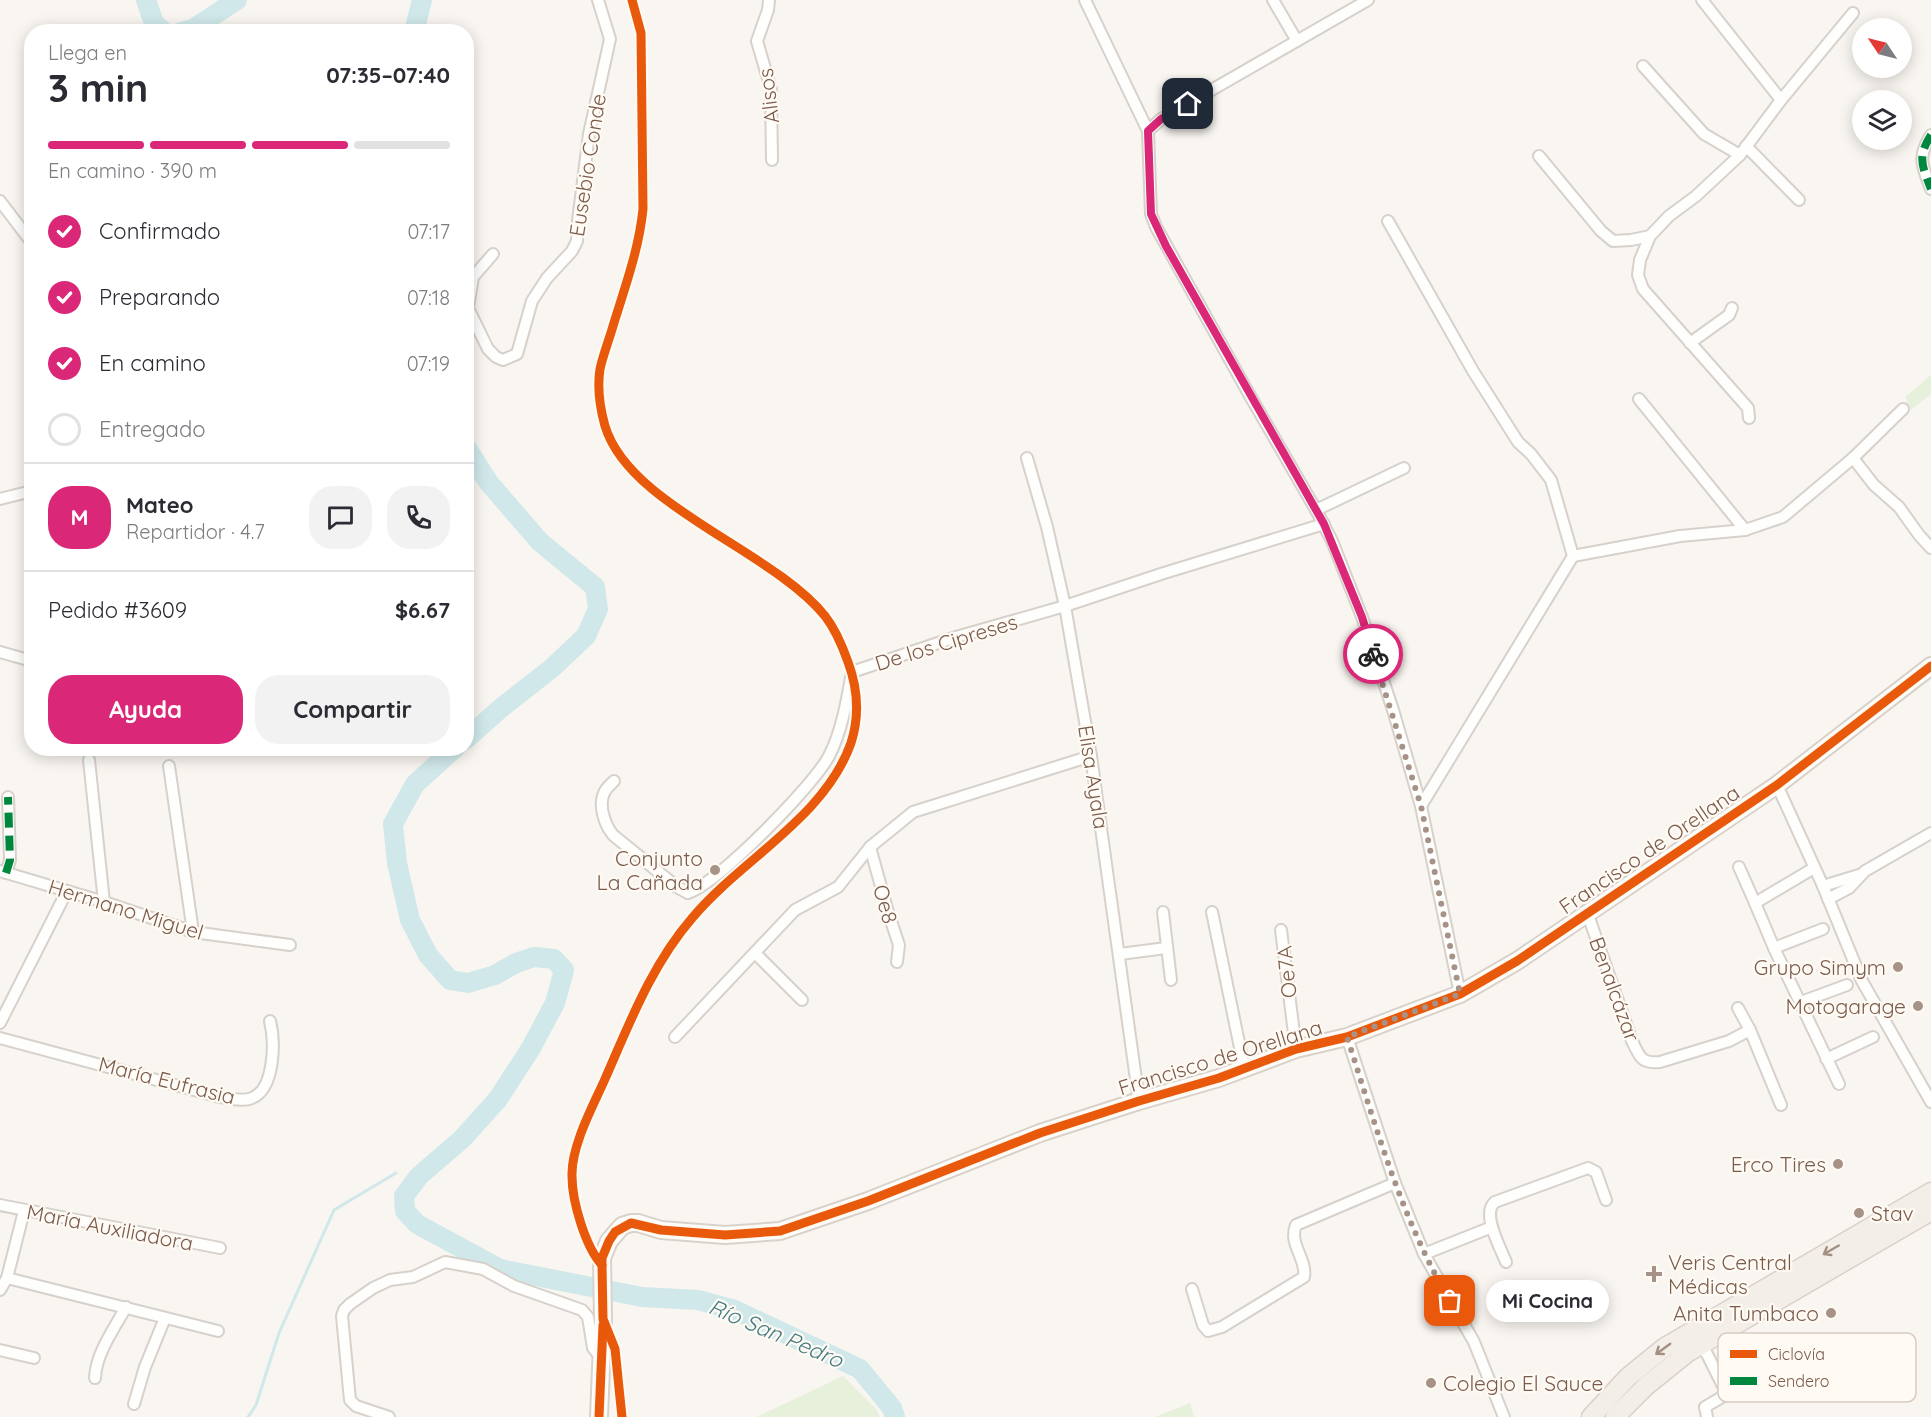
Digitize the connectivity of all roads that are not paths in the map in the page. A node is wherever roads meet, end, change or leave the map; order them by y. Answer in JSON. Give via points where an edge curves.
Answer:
{"nodes":[{"id":1,"x":598,"y":0,"type":"edge"},
{"id":2,"x":769,"y":0,"type":"edge"},
{"id":3,"x":1085,"y":0,"type":"edge"},
{"id":4,"x":1273,"y":0,"type":"edge"},
{"id":5,"x":1368,"y":0,"type":"edge"},
{"id":6,"x":1702,"y":0,"type":"edge"},
{"id":7,"x":1853,"y":13,"type":"dead end"},
{"id":8,"x":1297,"y":41,"type":"junction"},
{"id":9,"x":1643,"y":66,"type":"dead end"},
{"id":10,"x":1781,"y":100,"type":"junction"},
{"id":11,"x":1148,"y":131,"type":"junction"},
{"id":12,"x":1931,"y":135,"type":"edge"},
{"id":13,"x":1743,"y":150,"type":"junction"},
{"id":14,"x":1539,"y":156,"type":"dead end"},
{"id":15,"x":772,"y":160,"type":"dead end"},
{"id":16,"x":1931,"y":189,"type":"edge"},
{"id":17,"x":1799,"y":200,"type":"dead end"},
{"id":18,"x":0,"y":201,"type":"edge"},
{"id":19,"x":1388,"y":221,"type":"dead end"},
{"id":20,"x":24,"y":232,"type":"edge"},
{"id":21,"x":1650,"y":236,"type":"junction"},
{"id":22,"x":493,"y":254,"type":"dead end"},
{"id":23,"x":474,"y":276,"type":"edge"},
{"id":24,"x":1732,"y":308,"type":"dead end"},
{"id":25,"x":474,"y":320,"type":"edge"},
{"id":26,"x":1690,"y":343,"type":"junction"},
{"id":27,"x":1639,"y":399,"type":"dead end"},
{"id":28,"x":1903,"y":409,"type":"dead end"},
{"id":29,"x":1749,"y":418,"type":"dead end"},
{"id":30,"x":1027,"y":458,"type":"dead end"},
{"id":31,"x":1853,"y":458,"type":"junction"},
{"id":32,"x":1404,"y":468,"type":"dead end"},
{"id":33,"x":24,"y":493,"type":"edge"},
{"id":34,"x":0,"y":499,"type":"edge"},
{"id":35,"x":1316,"y":510,"type":"junction"},
{"id":36,"x":1324,"y":524,"type":"junction"},
{"id":37,"x":1744,"y":530,"type":"junction"},
{"id":38,"x":1931,"y":548,"type":"edge"},
{"id":39,"x":1573,"y":556,"type":"junction"},
{"id":40,"x":1065,"y":606,"type":"junction"},
{"id":41,"x":0,"y":652,"type":"edge"},
{"id":42,"x":24,"y":659,"type":"edge"},
{"id":43,"x":1931,"y":666,"type":"edge"},
{"id":44,"x":1091,"y":756,"type":"junction"},
{"id":45,"x":88,"y":760,"type":"dead end"},
{"id":46,"x":169,"y":766,"type":"dead end"},
{"id":47,"x":614,"y":781,"type":"dead end"},
{"id":48,"x":1777,"y":785,"type":"junction"},
{"id":49,"x":8,"y":797,"type":"dead end"},
{"id":50,"x":1421,"y":806,"type":"junction"},
{"id":51,"x":1931,"y":833,"type":"edge"},
{"id":52,"x":870,"y":847,"type":"junction"},
{"id":53,"x":1739,"y":867,"type":"dead end"},
{"id":54,"x":1814,"y":868,"type":"junction"},
{"id":55,"x":3,"y":872,"type":"edge"},
{"id":56,"x":1859,"y":875,"type":"junction"},
{"id":57,"x":1823,"y":886,"type":"junction"},
{"id":58,"x":67,"y":891,"type":"junction"},
{"id":59,"x":1828,"y":899,"type":"junction"},
{"id":60,"x":104,"y":902,"type":"junction"},
{"id":61,"x":1755,"y":903,"type":"junction"},
{"id":62,"x":1162,"y":912,"type":"dead end"},
{"id":63,"x":1212,"y":912,"type":"dead end"},
{"id":64,"x":1587,"y":912,"type":"junction"},
{"id":65,"x":1822,"y":928,"type":"dead end"},
{"id":66,"x":1281,"y":930,"type":"dead end"},
{"id":67,"x":193,"y":932,"type":"junction"},
{"id":68,"x":290,"y":945,"type":"dead end"},
{"id":69,"x":1166,"y":948,"type":"junction"},
{"id":70,"x":1774,"y":948,"type":"junction"},
{"id":71,"x":755,"y":953,"type":"junction"},
{"id":72,"x":1120,"y":954,"type":"junction"},
{"id":73,"x":897,"y":962,"type":"dead end"},
{"id":74,"x":1171,"y":980,"type":"dead end"},
{"id":75,"x":1847,"y":985,"type":"dead end"},
{"id":76,"x":1460,"y":994,"type":"junction"},
{"id":77,"x":802,"y":1000,"type":"dead end"},
{"id":78,"x":1801,"y":1002,"type":"junction"},
{"id":79,"x":1738,"y":1008,"type":"dead end"},
{"id":80,"x":270,"y":1021,"type":"dead end"},
{"id":81,"x":0,"y":1023,"type":"edge"},
{"id":82,"x":1750,"y":1030,"type":"junction"},
{"id":83,"x":1347,"y":1037,"type":"junction"},
{"id":84,"x":1874,"y":1037,"type":"dead end"},
{"id":85,"x":0,"y":1038,"type":"edge"},
{"id":86,"x":675,"y":1038,"type":"dead end"},
{"id":87,"x":1296,"y":1049,"type":"junction"},
{"id":88,"x":1826,"y":1059,"type":"junction"},
{"id":89,"x":1244,"y":1068,"type":"junction"},
{"id":90,"x":1839,"y":1084,"type":"dead end"},
{"id":91,"x":1139,"y":1101,"type":"junction"},
{"id":92,"x":1931,"y":1102,"type":"edge"},
{"id":93,"x":1781,"y":1105,"type":"dead end"},
{"id":94,"x":1395,"y":1183,"type":"junction"},
{"id":95,"x":1931,"y":1192,"type":"edge"},
{"id":96,"x":1606,"y":1200,"type":"dead end"},
{"id":97,"x":0,"y":1205,"type":"edge"},
{"id":98,"x":24,"y":1211,"type":"junction"},
{"id":99,"x":1931,"y":1211,"type":"edge"},
{"id":100,"x":1492,"y":1227,"type":"junction"},
{"id":101,"x":220,"y":1248,"type":"dead end"},
{"id":102,"x":1424,"y":1254,"type":"junction"},
{"id":103,"x":1506,"y":1262,"type":"dead end"},
{"id":104,"x":6,"y":1278,"type":"junction"},
{"id":105,"x":1192,"y":1289,"type":"dead end"},
{"id":106,"x":0,"y":1290,"type":"edge"},
{"id":107,"x":126,"y":1307,"type":"junction"},
{"id":108,"x":165,"y":1318,"type":"junction"},
{"id":109,"x":218,"y":1331,"type":"dead end"},
{"id":110,"x":1721,"y":1333,"type":"edge"},
{"id":111,"x":1718,"y":1335,"type":"edge"},
{"id":112,"x":1702,"y":1344,"type":"junction"},
{"id":113,"x":0,"y":1350,"type":"edge"},
{"id":114,"x":34,"y":1358,"type":"dead end"},
{"id":115,"x":601,"y":1358,"type":"junction"},
{"id":116,"x":1718,"y":1376,"type":"edge"},
{"id":117,"x":94,"y":1377,"type":"dead end"},
{"id":118,"x":1718,"y":1400,"type":"edge"},
{"id":119,"x":134,"y":1404,"type":"dead end"},
{"id":120,"x":389,"y":1417,"type":"edge"},
{"id":121,"x":599,"y":1417,"type":"edge"},
{"id":122,"x":1504,"y":1417,"type":"edge"},
{"id":123,"x":1591,"y":1417,"type":"edge"},
{"id":124,"x":1615,"y":1417,"type":"edge"},
{"id":125,"x":1707,"y":1417,"type":"edge"}],
"edges":[{"from":1,"to":25,"type":"street","name":"Eusebio Conde","via":[[610,39],[589,134],[577,241],[532,301],[517,354],[503,360],[496,357]]},
{"from":2,"to":15,"type":"street","name":"Alisos","via":[[757,41],[771,89]]},
{"from":3,"to":11,"type":"street"},
{"from":4,"to":8,"type":"street"},
{"from":5,"to":8,"type":"street"},
{"from":6,"to":10,"type":"street"},
{"from":7,"to":10,"type":"street"},
{"from":8,"to":11,"type":"street","via":[[1161,119]]},
{"from":9,"to":13,"type":"street","via":[[1704,134]]},
{"from":10,"to":13,"type":"street"},
{"from":11,"to":35,"type":"street","via":[[1151,214],[1156,227]]},
{"from":12,"to":16,"type":"street","via":[[1923,147],[1921,163]]},
{"from":13,"to":17,"type":"street"},
{"from":13,"to":21,"type":"street"},
{"from":14,"to":21,"type":"street","via":[[1601,231],[1613,240]]},
{"from":18,"to":20,"type":"street"},
{"from":19,"to":39,"type":"street","via":[[1473,371],[1518,442],[1551,480]]},
{"from":21,"to":26,"type":"street","via":[[1638,275],[1643,289]]},
{"from":22,"to":23,"type":"street","name":"Eusebio Conde"},
{"from":24,"to":26,"type":"street","via":[[1729,315]]},
{"from":26,"to":29,"type":"street","via":[[1748,408]]},
{"from":27,"to":37,"type":"street"},
{"from":28,"to":31,"type":"street"},
{"from":30,"to":40,"type":"street","name":"Elisa Ayala"},
{"from":31,"to":37,"type":"street","via":[[1783,517]]},
{"from":31,"to":38,"type":"street"},
{"from":32,"to":35,"type":"street"},
{"from":33,"to":34,"type":"street"},
{"from":35,"to":36,"type":"street"},
{"from":36,"to":40,"type":"street","name":"De los Cipreses"},
{"from":36,"to":50,"type":"street","via":[[1362,617]]},
{"from":37,"to":39,"type":"street","via":[[1680,536]]},
{"from":39,"to":50,"type":"street"},
{"from":40,"to":44,"type":"street","name":"Elisa Ayala"},
{"from":40,"to":47,"type":"street","name":"De los Cipreses","via":[[852,672],[835,742],[819,772],[736,858],[694,891],[688,893],[677,887],[606,827],[602,800]]},
{"from":41,"to":42,"type":"street"},
{"from":43,"to":48,"type":"street","name":"Francisco de Orellana"},
{"from":44,"to":52,"type":"street","via":[[913,812]]},
{"from":44,"to":72,"type":"street","name":"Elisa Ayala"},
{"from":45,"to":60,"type":"street"},
{"from":46,"to":67,"type":"street"},
{"from":48,"to":54,"type":"street"},
{"from":48,"to":64,"type":"street","name":"Francisco de Orellana"},
{"from":49,"to":55,"type":"street","via":[[10,860]]},
{"from":50,"to":76,"type":"street"},
{"from":51,"to":56,"type":"street"},
{"from":52,"to":71,"type":"street","via":[[837,887],[795,910]]},
{"from":52,"to":73,"type":"street","name":"Oe8","via":[[899,945]]},
{"from":53,"to":61,"type":"street"},
{"from":54,"to":57,"type":"street"},
{"from":54,"to":61,"type":"street"},
{"from":55,"to":58,"type":"street","name":"Hermano Miguel"},
{"from":56,"to":57,"type":"street"},
{"from":56,"to":59,"type":"street","via":[[1849,888]]},
{"from":57,"to":59,"type":"street"},
{"from":58,"to":60,"type":"street","name":"Hermano Miguel"},
{"from":58,"to":81,"type":"street"},
{"from":59,"to":92,"type":"street","via":[[1862,981]]},
{"from":60,"to":67,"type":"street","name":"Hermano Miguel"},
{"from":61,"to":70,"type":"street"},
{"from":62,"to":69,"type":"street"},
{"from":63,"to":89,"type":"street"},
{"from":64,"to":76,"type":"street","name":"Francisco de Orellana","via":[[1517,961]]},
{"from":64,"to":82,"type":"street","name":"Benalcázar","via":[[1632,1041],[1649,1064],[1729,1041]]},
{"from":65,"to":70,"type":"street"},
{"from":66,"to":87,"type":"street","name":"Oe7A"},
{"from":67,"to":68,"type":"street","name":"Hermano Miguel"},
{"from":69,"to":72,"type":"street"},
{"from":69,"to":74,"type":"street"},
{"from":70,"to":78,"type":"street"},
{"from":71,"to":77,"type":"street"},
{"from":71,"to":86,"type":"street"},
{"from":72,"to":91,"type":"street","name":"Elisa Ayala"},
{"from":75,"to":78,"type":"street"},
{"from":76,"to":83,"type":"street","name":"Francisco de Orellana"},
{"from":78,"to":88,"type":"street"},
{"from":79,"to":82,"type":"street"},
{"from":80,"to":85,"type":"street","name":"María Eufrasia","via":[[270,1074],[259,1095],[250,1100],[220,1097]]},
{"from":82,"to":93,"type":"street"},
{"from":83,"to":87,"type":"street","name":"Francisco de Orellana"},
{"from":83,"to":94,"type":"street"},
{"from":84,"to":88,"type":"street"},
{"from":87,"to":89,"type":"street","name":"Francisco de Orellana"},
{"from":88,"to":90,"type":"street"},
{"from":89,"to":91,"type":"street","name":"Francisco de Orellana"},
{"from":91,"to":115,"type":"street","name":"Francisco de Orellana","via":[[1040,1133],[780,1231],[717,1234],[661,1230],[631,1223],[615,1232],[605,1250]]},
{"from":94,"to":102,"type":"street"},
{"from":94,"to":105,"type":"street","via":[[1296,1225],[1293,1238],[1304,1277],[1222,1327],[1208,1331],[1203,1325]]},
{"from":95,"to":123,"type":"main road","one_way":true,"via":[[1665,1347],[1628,1377]]},
{"from":96,"to":100,"type":"street","via":[[1596,1172],[1588,1168],[1496,1202],[1489,1211]]},
{"from":97,"to":98,"type":"street","name":"María Auxiliadora"},
{"from":98,"to":101,"type":"street","name":"María Auxiliadora"},
{"from":98,"to":104,"type":"street"},
{"from":99,"to":110,"type":"main road"},
{"from":100,"to":102,"type":"street"},
{"from":100,"to":103,"type":"street"},
{"from":102,"to":122,"type":"street","via":[[1474,1342]]},
{"from":104,"to":106,"type":"street"},
{"from":104,"to":107,"type":"street"},
{"from":107,"to":108,"type":"street"},
{"from":107,"to":117,"type":"street","via":[[100,1354]]},
{"from":108,"to":109,"type":"street"},
{"from":108,"to":119,"type":"street"},
{"from":111,"to":112,"type":"main road"},
{"from":112,"to":116,"type":"street"},
{"from":112,"to":124,"type":"main road","via":[[1646,1386]]},
{"from":113,"to":114,"type":"street"},
{"from":115,"to":120,"type":"street","via":[[593,1348],[588,1317],[582,1310],[514,1286],[483,1269],[445,1262],[373,1288],[350,1304],[342,1316],[350,1400],[356,1406]]},
{"from":115,"to":121,"type":"street"},
{"from":118,"to":125,"type":"street","via":[[1706,1407]]}]}
